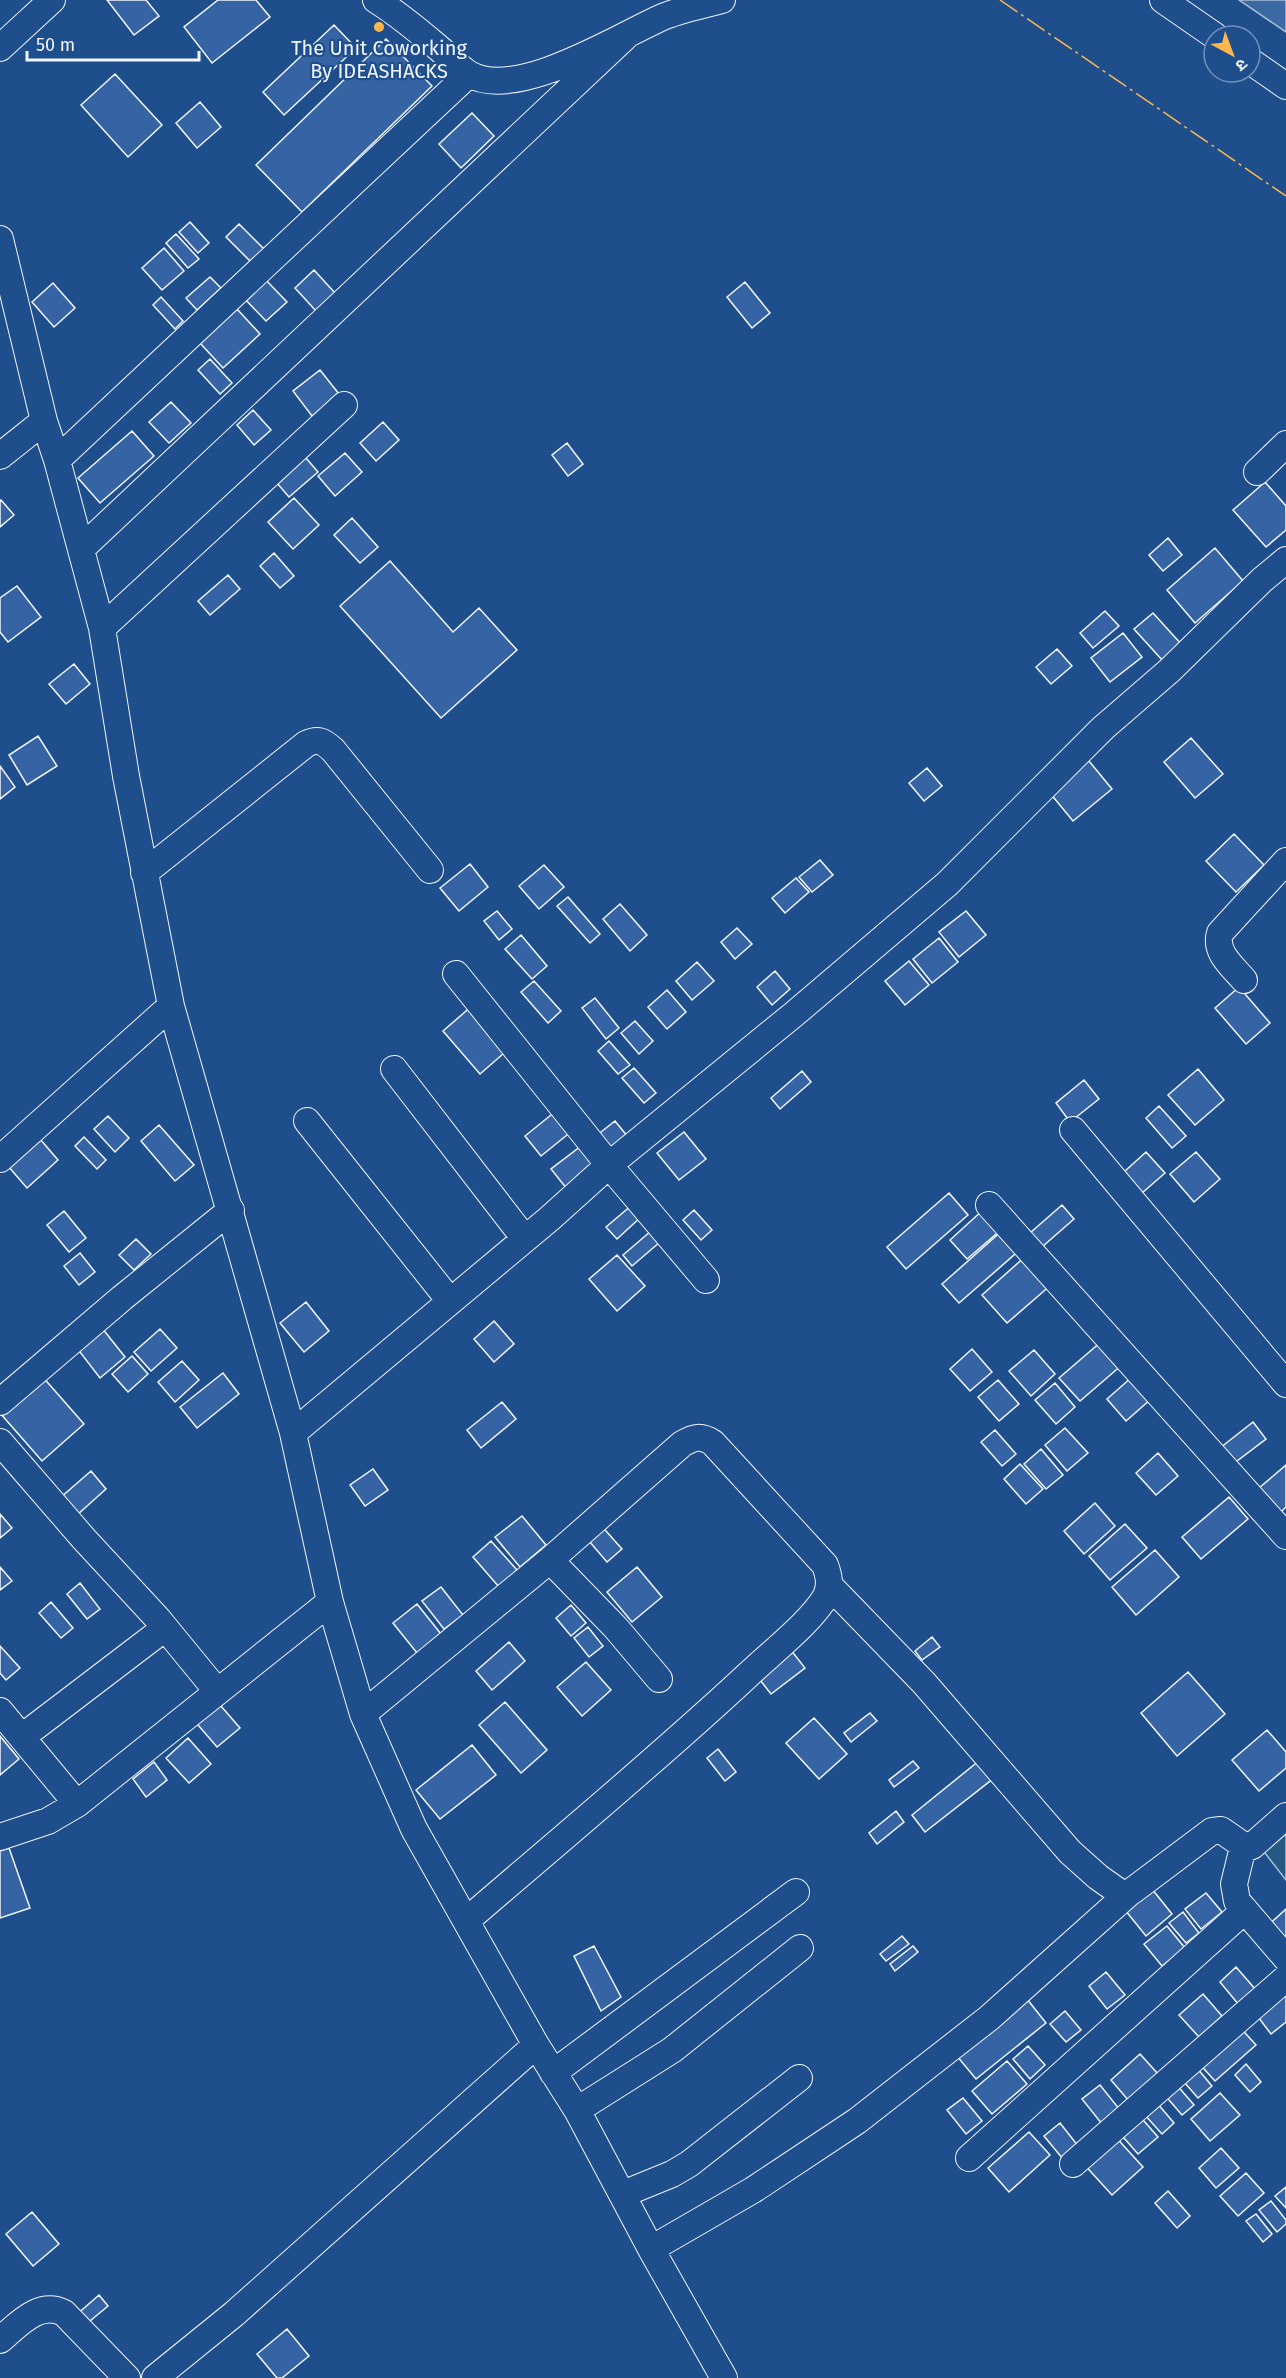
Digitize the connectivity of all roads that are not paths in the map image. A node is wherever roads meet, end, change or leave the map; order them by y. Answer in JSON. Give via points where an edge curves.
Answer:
{"nodes":[{"id":1,"x":51,"y":0,"type":"edge"},
{"id":2,"x":376,"y":0,"type":"edge"},
{"id":3,"x":722,"y":0,"type":"edge"},
{"id":4,"x":1163,"y":0,"type":"edge"},
{"id":5,"x":1202,"y":27,"type":"edge"},
{"id":6,"x":625,"y":37,"type":"junction"},
{"id":7,"x":0,"y":48,"type":"edge"},
{"id":8,"x":1262,"y":69,"type":"edge"},
{"id":9,"x":469,"y":74,"type":"junction"},
{"id":10,"x":1286,"y":86,"type":"edge"},
{"id":11,"x":0,"y":239,"type":"edge"},
{"id":12,"x":344,"y":405,"type":"dead end"},
{"id":13,"x":44,"y":421,"type":"junction"},
{"id":14,"x":1286,"y":444,"type":"edge"},
{"id":15,"x":0,"y":456,"type":"edge"},
{"id":16,"x":57,"y":460,"type":"junction"},
{"id":17,"x":1257,"y":472,"type":"dead end"},
{"id":18,"x":81,"y":549,"type":"junction"},
{"id":19,"x":1286,"y":560,"type":"edge"},
{"id":20,"x":102,"y":628,"type":"junction"},
{"id":21,"x":1286,"y":861,"type":"edge"},
{"id":22,"x":430,"y":870,"type":"dead end"},
{"id":23,"x":144,"y":873,"type":"junction"},
{"id":24,"x":456,"y":974,"type":"dead end"},
{"id":25,"x":1244,"y":980,"type":"dead end"},
{"id":26,"x":171,"y":1005,"type":"junction"},
{"id":27,"x":394,"y":1069,"type":"dead end"},
{"id":28,"x":308,"y":1121,"type":"dead end"},
{"id":29,"x":1073,"y":1130,"type":"dead end"},
{"id":30,"x":0,"y":1159,"type":"edge"},
{"id":31,"x":609,"y":1165,"type":"junction"},
{"id":32,"x":988,"y":1205,"type":"dead end"},
{"id":33,"x":231,"y":1210,"type":"junction"},
{"id":34,"x":525,"y":1239,"type":"junction"},
{"id":35,"x":706,"y":1280,"type":"dead end"},
{"id":36,"x":450,"y":1301,"type":"junction"},
{"id":37,"x":1286,"y":1384,"type":"edge"},
{"id":38,"x":0,"y":1402,"type":"edge"},
{"id":39,"x":293,"y":1433,"type":"junction"},
{"id":40,"x":0,"y":1442,"type":"edge"},
{"id":41,"x":1286,"y":1536,"type":"edge"},
{"id":42,"x":550,"y":1560,"type":"junction"},
{"id":43,"x":830,"y":1586,"type":"junction"},
{"id":44,"x":330,"y":1602,"type":"junction"},
{"id":45,"x":165,"y":1628,"type":"junction"},
{"id":46,"x":659,"y":1679,"type":"dead end"},
{"id":47,"x":217,"y":1691,"type":"junction"},
{"id":48,"x":0,"y":1712,"type":"edge"},
{"id":49,"x":363,"y":1714,"type":"junction"},
{"id":50,"x":22,"y":1737,"type":"junction"},
{"id":51,"x":77,"y":1804,"type":"junction"},
{"id":52,"x":1286,"y":1816,"type":"edge"},
{"id":53,"x":1,"y":1836,"type":"edge"},
{"id":54,"x":1243,"y":1847,"type":"junction"},
{"id":55,"x":796,"y":1892,"type":"dead end"},
{"id":56,"x":1129,"y":1893,"type":"junction"},
{"id":57,"x":1245,"y":1911,"type":"junction"},
{"id":58,"x":466,"y":1920,"type":"junction"},
{"id":59,"x":800,"y":1948,"type":"dead end"},
{"id":60,"x":1286,"y":1958,"type":"edge"},
{"id":61,"x":1286,"y":1978,"type":"edge"},
{"id":62,"x":536,"y":2045,"type":"junction"},
{"id":63,"x":553,"y":2073,"type":"junction"},
{"id":64,"x":799,"y":2078,"type":"dead end"},
{"id":65,"x":577,"y":2110,"type":"junction"},
{"id":66,"x":969,"y":2158,"type":"dead end"},
{"id":67,"x":1073,"y":2164,"type":"dead end"},
{"id":68,"x":623,"y":2194,"type":"junction"},
{"id":69,"x":651,"y":2249,"type":"junction"},
{"id":70,"x":0,"y":2340,"type":"edge"},
{"id":71,"x":128,"y":2378,"type":"edge"},
{"id":72,"x":155,"y":2378,"type":"edge"},
{"id":73,"x":724,"y":2378,"type":"edge"}],
"edges":[{"from":1,"to":7,"type":"street"},
{"from":2,"to":9,"type":"street","via":[[406,20]]},
{"from":3,"to":6,"type":"street","via":[[667,16]]},
{"from":4,"to":5,"type":"street"},
{"from":6,"to":9,"type":"street","via":[[584,58],[543,72],[488,80]]},
{"from":6,"to":18,"type":"street"},
{"from":8,"to":10,"type":"street"},
{"from":9,"to":16,"type":"street"},
{"from":11,"to":13,"type":"street"},
{"from":12,"to":20,"type":"street"},
{"from":13,"to":15,"type":"street"},
{"from":13,"to":16,"type":"street"},
{"from":14,"to":17,"type":"street"},
{"from":16,"to":18,"type":"street"},
{"from":18,"to":20,"type":"street"},
{"from":19,"to":31,"type":"street","via":[[1103,728],[947,884]]},
{"from":20,"to":23,"type":"street"},
{"from":21,"to":25,"type":"street","via":[[1220,933],[1221,952]]},
{"from":22,"to":23,"type":"street","via":[[337,755],[327,744],[315,739]]},
{"from":23,"to":26,"type":"street"},
{"from":24,"to":31,"type":"street"},
{"from":26,"to":30,"type":"street"},
{"from":26,"to":33,"type":"street"},
{"from":27,"to":34,"type":"street"},
{"from":28,"to":36,"type":"street"},
{"from":29,"to":37,"type":"street"},
{"from":31,"to":34,"type":"street"},
{"from":31,"to":35,"type":"street"},
{"from":32,"to":41,"type":"street"},
{"from":33,"to":38,"type":"street"},
{"from":33,"to":39,"type":"street"},
{"from":34,"to":36,"type":"street"},
{"from":36,"to":39,"type":"street"},
{"from":39,"to":44,"type":"street"},
{"from":40,"to":45,"type":"street"},
{"from":42,"to":43,"type":"street","via":[[682,1444],[705,1437],[819,1557]]},
{"from":42,"to":46,"type":"street"},
{"from":42,"to":49,"type":"street"},
{"from":43,"to":56,"type":"street","via":[[924,1683],[1070,1852],[1122,1894]]},
{"from":43,"to":58,"type":"street","via":[[804,1622],[703,1717]]},
{"from":44,"to":47,"type":"street"},
{"from":44,"to":49,"type":"street"},
{"from":45,"to":47,"type":"street"},
{"from":45,"to":50,"type":"street"},
{"from":47,"to":51,"type":"street"},
{"from":48,"to":50,"type":"street"},
{"from":49,"to":58,"type":"street","via":[[414,1829]]},
{"from":50,"to":51,"type":"street"},
{"from":51,"to":53,"type":"street","via":[[48,1821]]},
{"from":52,"to":54,"type":"street","via":[[1252,1846]]},
{"from":54,"to":56,"type":"street","via":[[1221,1830],[1212,1831]]},
{"from":54,"to":57,"type":"street","via":[[1234,1884],[1237,1900]]},
{"from":55,"to":63,"type":"street"},
{"from":56,"to":69,"type":"street","via":[[989,2018],[857,2121],[753,2190]]},
{"from":57,"to":60,"type":"street"},
{"from":57,"to":66,"type":"street"},
{"from":58,"to":62,"type":"street"},
{"from":59,"to":65,"type":"street","via":[[672,2050]]},
{"from":61,"to":67,"type":"street"},
{"from":62,"to":63,"type":"street"},
{"from":62,"to":72,"type":"street","via":[[234,2313]]},
{"from":63,"to":65,"type":"street"},
{"from":64,"to":68,"type":"street","via":[[689,2164]]},
{"from":65,"to":68,"type":"street"},
{"from":68,"to":69,"type":"street"},
{"from":69,"to":73,"type":"street"},
{"from":70,"to":71,"type":"street","via":[[30,2315],[57,2309]]}]}
